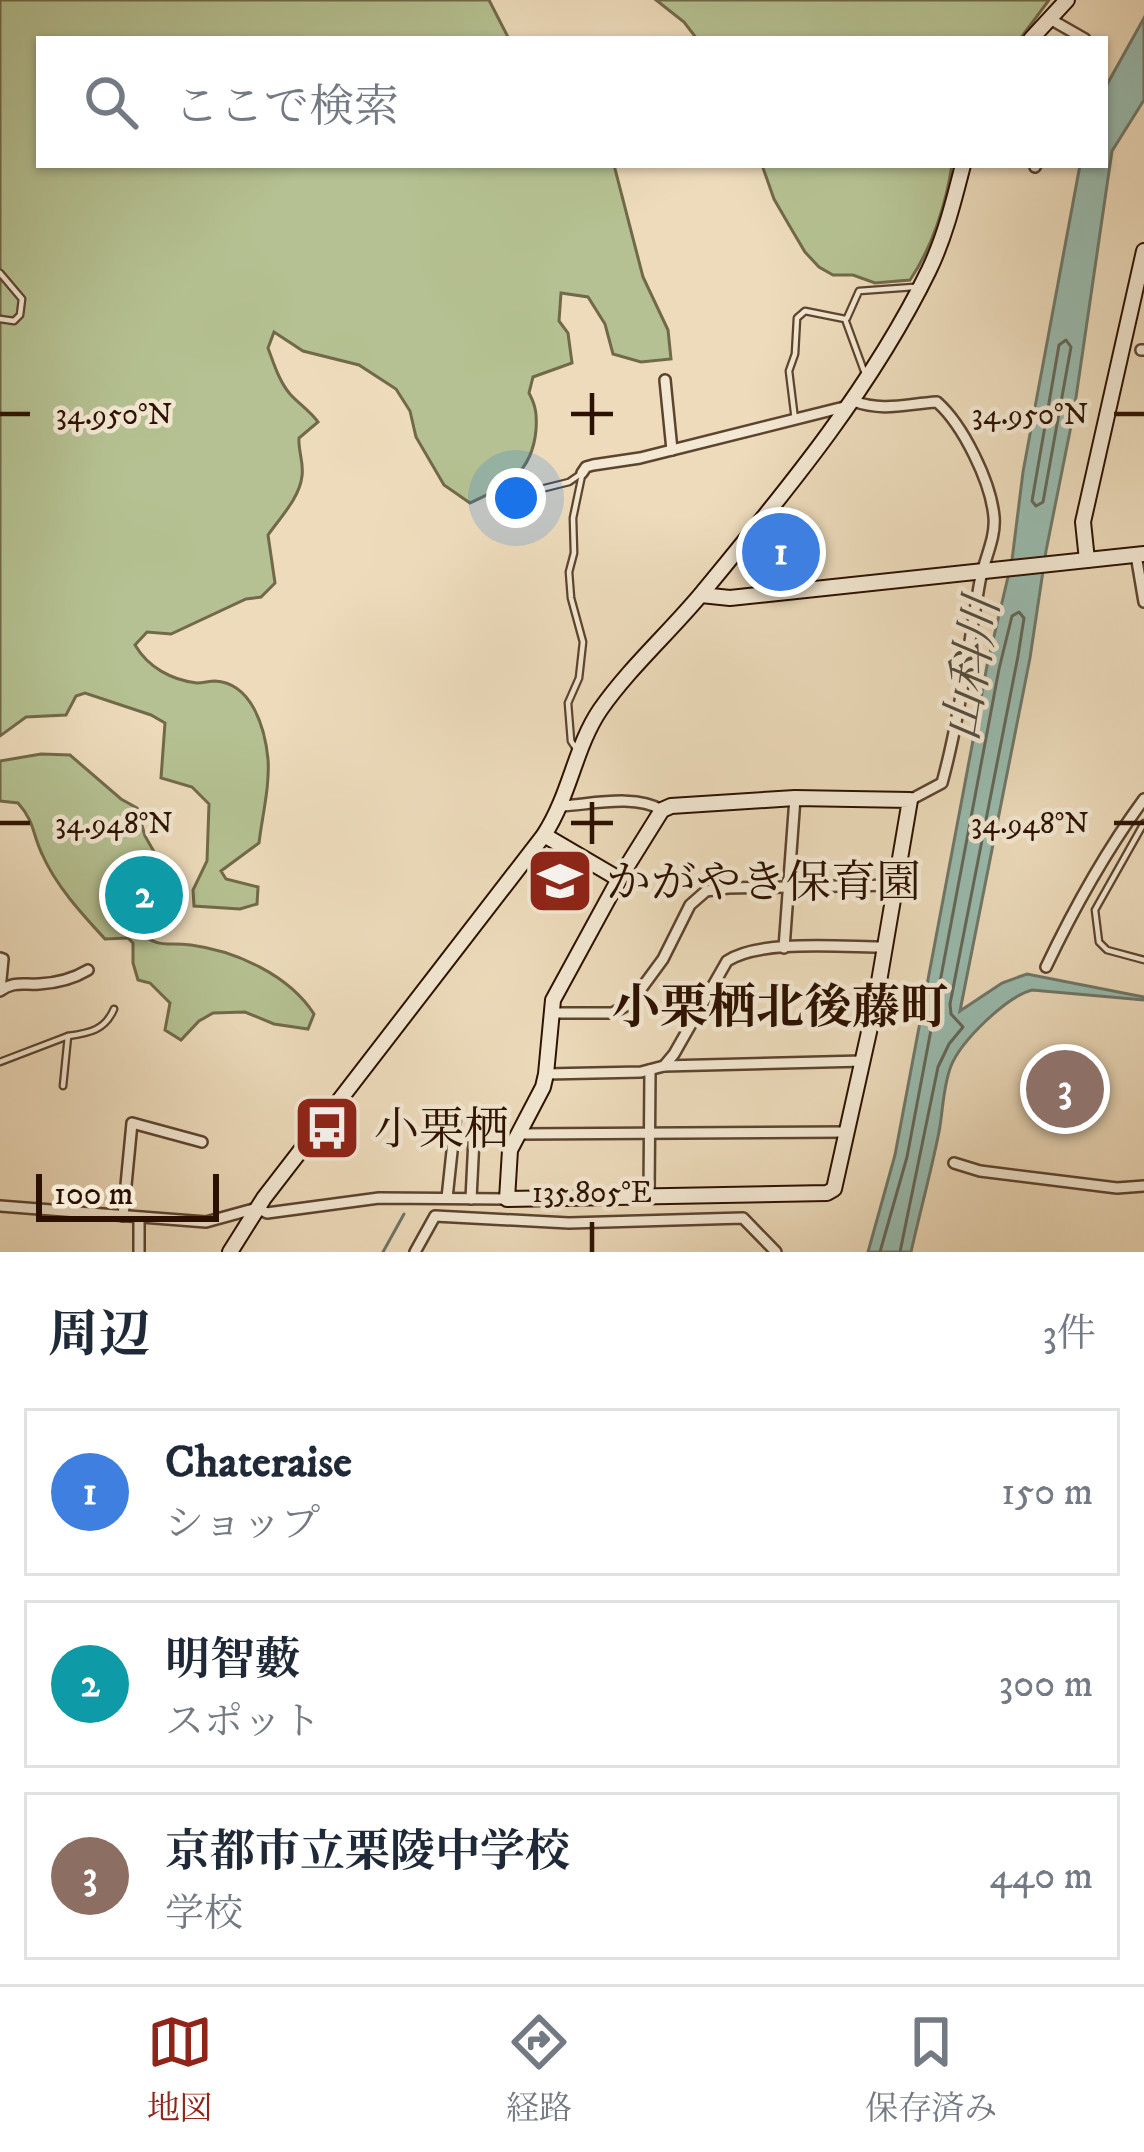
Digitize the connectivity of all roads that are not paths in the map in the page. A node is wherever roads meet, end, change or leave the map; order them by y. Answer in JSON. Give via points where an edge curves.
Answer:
{"nodes":[{"id":1,"x":1066,"y":0,"type":"edge"},
{"id":2,"x":1050,"y":19,"type":"junction"},
{"id":3,"x":1034,"y":36,"type":"edge"},
{"id":4,"x":1079,"y":36,"type":"edge"},
{"id":5,"x":962,"y":168,"type":"edge"},
{"id":6,"x":1144,"y":251,"type":"edge"},
{"id":7,"x":0,"y":273,"type":"edge"},
{"id":8,"x":920,"y":287,"type":"junction"},
{"id":9,"x":0,"y":319,"type":"edge"},
{"id":10,"x":846,"y":320,"type":"junction"},
{"id":11,"x":867,"y":378,"type":"junction"},
{"id":12,"x":665,"y":380,"type":"dead end"},
{"id":13,"x":851,"y":403,"type":"junction"},
{"id":14,"x":795,"y":419,"type":"junction"},
{"id":15,"x":672,"y":450,"type":"junction"},
{"id":16,"x":582,"y":473,"type":"junction"},
{"id":17,"x":513,"y":496,"type":"dead end"},
{"id":18,"x":1140,"y":554,"type":"edge"},
{"id":19,"x":1087,"y":560,"type":"junction"},
{"id":20,"x":985,"y":571,"type":"junction"},
{"id":21,"x":701,"y":595,"type":"junction"},
{"id":22,"x":1144,"y":602,"type":"edge"},
{"id":23,"x":580,"y":755,"type":"junction"},
{"id":24,"x":795,"y":798,"type":"junction"},
{"id":25,"x":910,"y":800,"type":"junction"},
{"id":26,"x":1144,"y":800,"type":"edge"},
{"id":27,"x":562,"y":806,"type":"junction"},
{"id":28,"x":662,"y":810,"type":"junction"},
{"id":29,"x":1144,"y":823,"type":"edge"},
{"id":30,"x":544,"y":836,"type":"junction"},
{"id":31,"x":620,"y":879,"type":"junction"},
{"id":32,"x":896,"y":885,"type":"junction"},
{"id":33,"x":789,"y":887,"type":"junction"},
{"id":34,"x":885,"y":947,"type":"junction"},
{"id":35,"x":784,"y":948,"type":"junction"},
{"id":36,"x":0,"y":958,"type":"edge"},
{"id":37,"x":1144,"y":960,"type":"edge"},
{"id":38,"x":1046,"y":967,"type":"dead end"},
{"id":39,"x":88,"y":970,"type":"dead end"},
{"id":40,"x":0,"y":990,"type":"edge"},
{"id":41,"x":114,"y":1009,"type":"dead end"},
{"id":42,"x":550,"y":1013,"type":"junction"},
{"id":43,"x":68,"y":1036,"type":"junction"},
{"id":44,"x":863,"y":1060,"type":"junction"},
{"id":45,"x":0,"y":1062,"type":"edge"},
{"id":46,"x":664,"y":1066,"type":"junction"},
{"id":47,"x":650,"y":1070,"type":"junction"},
{"id":48,"x":546,"y":1074,"type":"junction"},
{"id":49,"x":63,"y":1086,"type":"dead end"},
{"id":50,"x":456,"y":1114,"type":"dead end"},
{"id":51,"x":475,"y":1118,"type":"dead end"},
{"id":52,"x":847,"y":1132,"type":"junction"},
{"id":53,"x":519,"y":1134,"type":"junction"},
{"id":54,"x":650,"y":1134,"type":"junction"},
{"id":55,"x":202,"y":1142,"type":"dead end"},
{"id":56,"x":954,"y":1163,"type":"dead end"},
{"id":57,"x":1144,"y":1186,"type":"edge"},
{"id":58,"x":649,"y":1196,"type":"junction"},
{"id":59,"x":447,"y":1198,"type":"junction"},
{"id":60,"x":471,"y":1199,"type":"junction"},
{"id":61,"x":507,"y":1199,"type":"junction"},
{"id":62,"x":0,"y":1206,"type":"edge"},
{"id":63,"x":257,"y":1208,"type":"junction"},
{"id":64,"x":123,"y":1216,"type":"junction"},
{"id":65,"x":139,"y":1218,"type":"junction"},
{"id":66,"x":139,"y":1252,"type":"edge"},
{"id":67,"x":230,"y":1252,"type":"edge"},
{"id":68,"x":415,"y":1252,"type":"edge"},
{"id":69,"x":776,"y":1252,"type":"edge"}],
"edges":[{"from":1,"to":2,"type":"street"},
{"from":2,"to":3,"type":"street"},
{"from":2,"to":4,"type":"street"},
{"from":5,"to":8,"type":"street"},
{"from":6,"to":19,"type":"street","via":[[1083,522]]},
{"from":7,"to":9,"type":"lane","via":[[22,299],[14,321]]},
{"from":8,"to":10,"type":"lane","via":[[860,291]]},
{"from":8,"to":11,"type":"street"},
{"from":10,"to":11,"type":"lane"},
{"from":10,"to":14,"type":"lane","via":[[814,311],[797,318],[789,371]]},
{"from":11,"to":13,"type":"street"},
{"from":12,"to":15,"type":"street"},
{"from":13,"to":14,"type":"street"},
{"from":13,"to":20,"type":"street","via":[[937,402],[952,415],[991,501]]},
{"from":13,"to":21,"type":"street"},
{"from":14,"to":15,"type":"street"},
{"from":15,"to":16,"type":"street"},
{"from":16,"to":17,"type":"lane"},
{"from":16,"to":23,"type":"lane","via":[[569,572],[583,642],[568,703]]},
{"from":18,"to":19,"type":"street"},
{"from":18,"to":22,"type":"street"},
{"from":19,"to":20,"type":"street"},
{"from":20,"to":21,"type":"street"},
{"from":20,"to":25,"type":"street","via":[[942,783]]},
{"from":21,"to":23,"type":"street","via":[[598,713]]},
{"from":23,"to":27,"type":"street"},
{"from":24,"to":25,"type":"street"},
{"from":24,"to":28,"type":"street"},
{"from":24,"to":33,"type":"street"},
{"from":25,"to":32,"type":"street"},
{"from":26,"to":38,"type":"street","via":[[1110,846]]},
{"from":27,"to":28,"type":"street","via":[[623,802]]},
{"from":27,"to":30,"type":"street"},
{"from":28,"to":31,"type":"street"},
{"from":29,"to":37,"type":"lane","via":[[1095,910],[1099,942]]},
{"from":30,"to":31,"type":"street"},
{"from":30,"to":63,"type":"street"},
{"from":31,"to":42,"type":"street"},
{"from":32,"to":33,"type":"street"},
{"from":32,"to":34,"type":"street"},
{"from":33,"to":35,"type":"street"},
{"from":33,"to":42,"type":"street","via":[[706,891],[630,1004],[612,1013]]},
{"from":34,"to":35,"type":"street"},
{"from":34,"to":44,"type":"street"},
{"from":35,"to":46,"type":"street","via":[[727,961]]},
{"from":36,"to":40,"type":"street"},
{"from":39,"to":40,"type":"street"},
{"from":41,"to":43,"type":"lane","via":[[92,1032]]},
{"from":42,"to":48,"type":"street"},
{"from":43,"to":45,"type":"lane"},
{"from":43,"to":49,"type":"lane"},
{"from":44,"to":46,"type":"street"},
{"from":44,"to":52,"type":"street"},
{"from":46,"to":47,"type":"street"},
{"from":47,"to":48,"type":"street"},
{"from":47,"to":54,"type":"street"},
{"from":48,"to":53,"type":"street"},
{"from":50,"to":59,"type":"street"},
{"from":51,"to":60,"type":"street"},
{"from":52,"to":54,"type":"street"},
{"from":52,"to":58,"type":"street","via":[[835,1189],[827,1193]]},
{"from":53,"to":54,"type":"street"},
{"from":53,"to":61,"type":"street"},
{"from":54,"to":58,"type":"street"},
{"from":55,"to":64,"type":"street","via":[[132,1123]]},
{"from":56,"to":57,"type":"street","via":[[1117,1189]]},
{"from":58,"to":61,"type":"street"},
{"from":59,"to":60,"type":"street"},
{"from":59,"to":63,"type":"street"},
{"from":60,"to":61,"type":"street"},
{"from":62,"to":64,"type":"street"},
{"from":63,"to":65,"type":"street","via":[[206,1222]]},
{"from":63,"to":67,"type":"street"},
{"from":64,"to":65,"type":"street"},
{"from":65,"to":66,"type":"street"},
{"from":68,"to":69,"type":"street","via":[[435,1216],[569,1223],[743,1218]]}]}
